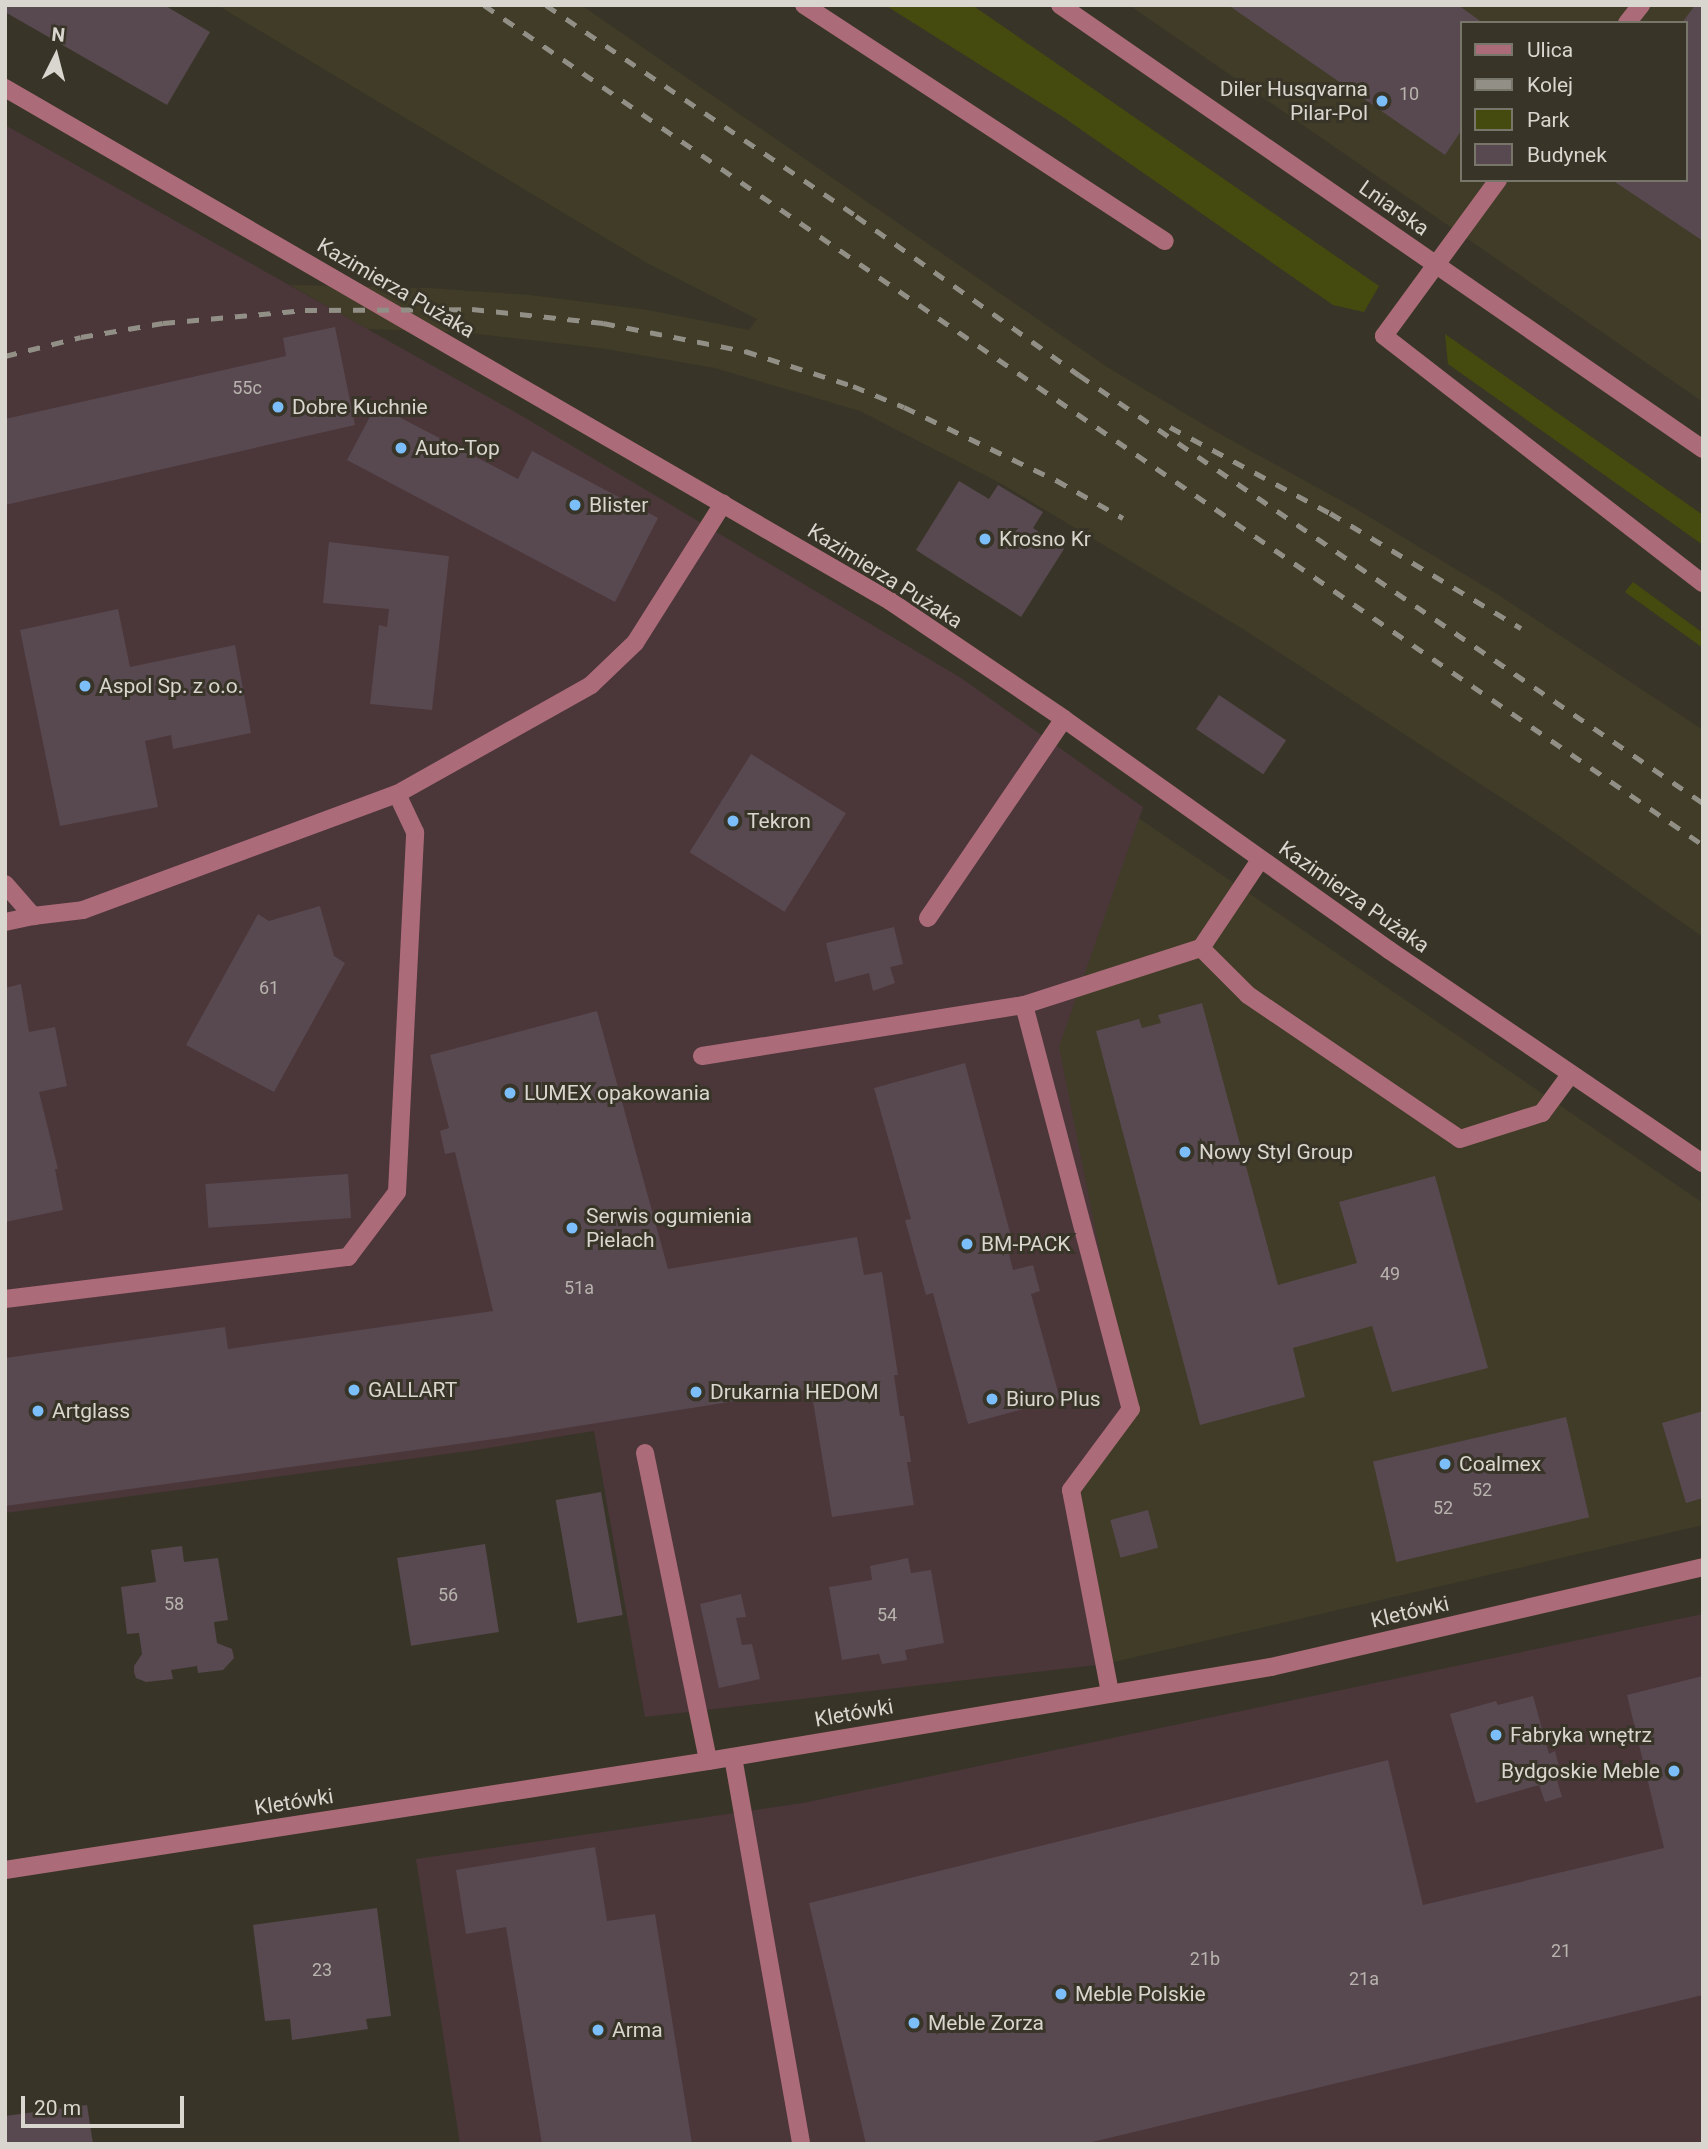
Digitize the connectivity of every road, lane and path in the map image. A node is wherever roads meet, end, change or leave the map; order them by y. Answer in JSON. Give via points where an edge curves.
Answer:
{"nodes":[{"id":1,"x":804,"y":5,"type":"edge"},
{"id":2,"x":1060,"y":5,"type":"edge"},
{"id":3,"x":1641,"y":5,"type":"edge"},
{"id":4,"x":1629,"y":21,"type":"edge"},
{"id":5,"x":5,"y":88,"type":"edge"},
{"id":6,"x":1497,"y":182,"type":"edge"},
{"id":7,"x":1165,"y":241,"type":"dead end"},
{"id":8,"x":1437,"y":265,"type":"junction"},
{"id":9,"x":1703,"y":449,"type":"edge"},
{"id":10,"x":723,"y":504,"type":"junction"},
{"id":11,"x":1703,"y":583,"type":"edge"},
{"id":12,"x":1064,"y":719,"type":"junction"},
{"id":13,"x":397,"y":794,"type":"junction"},
{"id":14,"x":1260,"y":860,"type":"junction"},
{"id":15,"x":5,"y":884,"type":"edge"},
{"id":16,"x":33,"y":916,"type":"junction"},
{"id":17,"x":928,"y":918,"type":"dead end"},
{"id":18,"x":5,"y":922,"type":"edge"},
{"id":19,"x":1201,"y":948,"type":"junction"},
{"id":20,"x":1024,"y":1005,"type":"junction"},
{"id":21,"x":702,"y":1056,"type":"dead end"},
{"id":22,"x":1570,"y":1075,"type":"junction"},
{"id":23,"x":1703,"y":1164,"type":"edge"},
{"id":24,"x":5,"y":1299,"type":"edge"},
{"id":25,"x":645,"y":1453,"type":"dead end"},
{"id":26,"x":1703,"y":1566,"type":"edge"},
{"id":27,"x":1110,"y":1693,"type":"junction"},
{"id":28,"x":733,"y":1757,"type":"junction"},
{"id":29,"x":708,"y":1761,"type":"junction"},
{"id":30,"x":5,"y":1870,"type":"edge"},
{"id":31,"x":801,"y":2144,"type":"edge"}],
"edges":[{"from":1,"to":7,"type":"street"},
{"from":2,"to":8,"type":"street","name":"Lniarska"},
{"from":3,"to":4,"type":"street"},
{"from":5,"to":10,"type":"street","name":"Kazimierza Pużaka"},
{"from":6,"to":8,"type":"street"},
{"from":8,"to":9,"type":"street","name":"Lniarska"},
{"from":8,"to":11,"type":"street","via":[[1384,336]]},
{"from":10,"to":12,"type":"street","name":"Kazimierza Pużaka","via":[[890,601]]},
{"from":10,"to":13,"type":"street","via":[[635,643],[591,685]]},
{"from":12,"to":14,"type":"street","name":"Kazimierza Pużaka"},
{"from":12,"to":17,"type":"street"},
{"from":13,"to":16,"type":"street","via":[[83,910]]},
{"from":13,"to":24,"type":"street","via":[[415,832],[397,1192],[348,1257]]},
{"from":14,"to":19,"type":"street"},
{"from":14,"to":22,"type":"street","name":"Kazimierza Pużaka"},
{"from":15,"to":16,"type":"street"},
{"from":16,"to":18,"type":"street"},
{"from":19,"to":20,"type":"street"},
{"from":19,"to":22,"type":"street","via":[[1248,995],[1460,1139],[1542,1113]]},
{"from":20,"to":21,"type":"street"},
{"from":20,"to":27,"type":"street","via":[[1130,1409],[1072,1490]]},
{"from":22,"to":23,"type":"street","name":"Kazimierza Pużaka"},
{"from":25,"to":29,"type":"street"},
{"from":26,"to":27,"type":"street","name":"Kletówki","via":[[1271,1667]]},
{"from":27,"to":28,"type":"street","name":"Kletówki"},
{"from":28,"to":29,"type":"street","name":"Kletówki"},
{"from":28,"to":31,"type":"street"},
{"from":29,"to":30,"type":"street","name":"Kletówki"}]}
